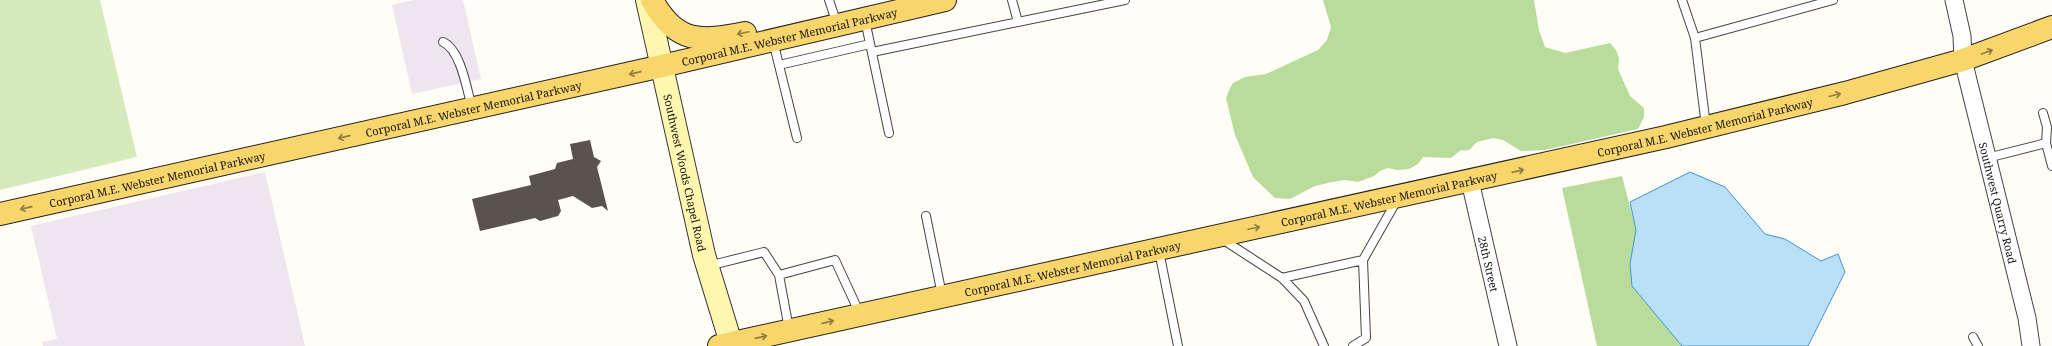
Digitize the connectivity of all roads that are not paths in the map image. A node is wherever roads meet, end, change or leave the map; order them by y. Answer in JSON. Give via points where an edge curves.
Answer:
{"nodes":[{"id":1,"x":648,"y":0,"type":"edge"},
{"id":2,"x":652,"y":0,"type":"edge"},
{"id":3,"x":829,"y":0,"type":"edge"},
{"id":4,"x":945,"y":0,"type":"edge"},
{"id":5,"x":1012,"y":0,"type":"edge"},
{"id":6,"x":1124,"y":0,"type":"edge"},
{"id":7,"x":1682,"y":0,"type":"edge"},
{"id":8,"x":1833,"y":0,"type":"edge"},
{"id":9,"x":1954,"y":0,"type":"edge"},
{"id":10,"x":865,"y":19,"type":"junction"},
{"id":11,"x":1018,"y":22,"type":"junction"},
{"id":12,"x":837,"y":25,"type":"junction"},
{"id":13,"x":2052,"y":27,"type":"edge"},
{"id":14,"x":1695,"y":38,"type":"junction"},
{"id":15,"x":773,"y":41,"type":"junction"},
{"id":16,"x":443,"y":42,"type":"dead end"},
{"id":17,"x":871,"y":48,"type":"junction"},
{"id":18,"x":1963,"y":60,"type":"junction"},
{"id":19,"x":779,"y":65,"type":"junction"},
{"id":20,"x":662,"y":66,"type":"junction"},
{"id":21,"x":473,"y":109,"type":"junction"},
{"id":22,"x":2043,"y":113,"type":"dead end"},
{"id":23,"x":1706,"y":127,"type":"junction"},
{"id":24,"x":889,"y":133,"type":"dead end"},
{"id":25,"x":798,"y":138,"type":"dead end"},
{"id":26,"x":2046,"y":143,"type":"junction"},
{"id":27,"x":1987,"y":158,"type":"junction"},
{"id":28,"x":2052,"y":166,"type":"edge"},
{"id":29,"x":1470,"y":181,"type":"junction"},
{"id":30,"x":1399,"y":197,"type":"junction"},
{"id":31,"x":0,"y":214,"type":"edge"},
{"id":32,"x":926,"y":216,"type":"dead end"},
{"id":33,"x":1218,"y":236,"type":"junction"},
{"id":34,"x":1159,"y":249,"type":"junction"},
{"id":35,"x":1364,"y":260,"type":"junction"},
{"id":36,"x":707,"y":266,"type":"junction"},
{"id":37,"x":779,"y":275,"type":"junction"},
{"id":38,"x":1282,"y":278,"type":"junction"},
{"id":39,"x":942,"y":296,"type":"junction"},
{"id":40,"x":860,"y":314,"type":"junction"},
{"id":41,"x":790,"y":330,"type":"junction"},
{"id":42,"x":1973,"y":337,"type":"dead end"},
{"id":43,"x":728,"y":345,"type":"edge"},
{"id":44,"x":1178,"y":346,"type":"edge"},
{"id":45,"x":1324,"y":346,"type":"edge"},
{"id":46,"x":1354,"y":346,"type":"edge"},
{"id":47,"x":1508,"y":346,"type":"edge"},
{"id":48,"x":1978,"y":346,"type":"edge"},
{"id":49,"x":2031,"y":346,"type":"edge"}],
"edges":[{"from":1,"to":20,"type":"main road","name":"Southwest Woods Chapel Road"},
{"from":12,"to":2,"type":"main road","one_way":true,"via":[[810,22],[708,39],[696,38],[670,25]]},
{"from":3,"to":12,"type":"lane"},
{"from":4,"to":10,"type":"main road","name":"Corporal M.E. Webster Memorial Parkway"},
{"from":5,"to":11,"type":"lane"},
{"from":6,"to":11,"type":"lane"},
{"from":7,"to":14,"type":"lane"},
{"from":8,"to":14,"type":"lane"},
{"from":9,"to":18,"type":"street","name":"Southwest Quarry Road","via":[[1962,36]]},
{"from":10,"to":12,"type":"main road","name":"Corporal M.E. Webster Memorial Parkway"},
{"from":10,"to":17,"type":"lane"},
{"from":11,"to":17,"type":"lane"},
{"from":12,"to":15,"type":"main road","name":"Corporal M.E. Webster Memorial Parkway"},
{"from":18,"to":13,"type":"main road","name":"Corporal M.E. Webster Memorial Parkway","one_way":true},
{"from":14,"to":23,"type":"lane"},
{"from":15,"to":19,"type":"lane"},
{"from":15,"to":20,"type":"main road","name":"Corporal M.E. Webster Memorial Parkway"},
{"from":16,"to":21,"type":"lane","via":[[455,53]]},
{"from":17,"to":19,"type":"lane"},
{"from":17,"to":24,"type":"lane"},
{"from":23,"to":18,"type":"main road","name":"Corporal M.E. Webster Memorial Parkway","one_way":true,"via":[[1845,93]]},
{"from":18,"to":27,"type":"street","name":"Southwest Quarry Road"},
{"from":19,"to":25,"type":"lane"},
{"from":20,"to":21,"type":"main road","name":"Corporal M.E. Webster Memorial Parkway","one_way":true},
{"from":20,"to":36,"type":"main road","name":"Southwest Woods Chapel Road"},
{"from":21,"to":31,"type":"main road","name":"Corporal M.E. Webster Memorial Parkway","one_way":true},
{"from":22,"to":26,"type":"lane","via":[[2047,127]]},
{"from":29,"to":23,"type":"main road","name":"Corporal M.E. Webster Memorial Parkway","one_way":true},
{"from":26,"to":27,"type":"lane"},
{"from":26,"to":28,"type":"lane"},
{"from":27,"to":49,"type":"street","name":"Southwest Quarry Road","via":[[2027,318]]},
{"from":29,"to":30,"type":"main road","name":"Corporal M.E. Webster Memorial Parkway"},
{"from":29,"to":47,"type":"street","name":"28th Street"},
{"from":33,"to":30,"type":"main road","name":"Corporal M.E. Webster Memorial Parkway","one_way":true},
{"from":30,"to":35,"type":"lane"},
{"from":32,"to":39,"type":"lane"},
{"from":33,"to":34,"type":"main road","name":"Corporal M.E. Webster Memorial Parkway"},
{"from":33,"to":38,"type":"lane"},
{"from":34,"to":39,"type":"main road","name":"Corporal M.E. Webster Memorial Parkway"},
{"from":34,"to":44,"type":"lane"},
{"from":35,"to":38,"type":"lane"},
{"from":35,"to":46,"type":"lane","via":[[1366,338]]},
{"from":36,"to":37,"type":"lane","via":[[764,252]]},
{"from":36,"to":43,"type":"main road","name":"Southwest Woods Chapel Road"},
{"from":37,"to":40,"type":"lane","via":[[835,260]]},
{"from":37,"to":41,"type":"lane"},
{"from":38,"to":45,"type":"lane","via":[[1304,301]]},
{"from":39,"to":40,"type":"main road","name":"Corporal M.E. Webster Memorial Parkway"},
{"from":41,"to":40,"type":"main road","name":"Corporal M.E. Webster Memorial Parkway","one_way":true},
{"from":43,"to":41,"type":"main road","name":"Corporal M.E. Webster Memorial Parkway","one_way":true},
{"from":42,"to":48,"type":"lane"}]}
